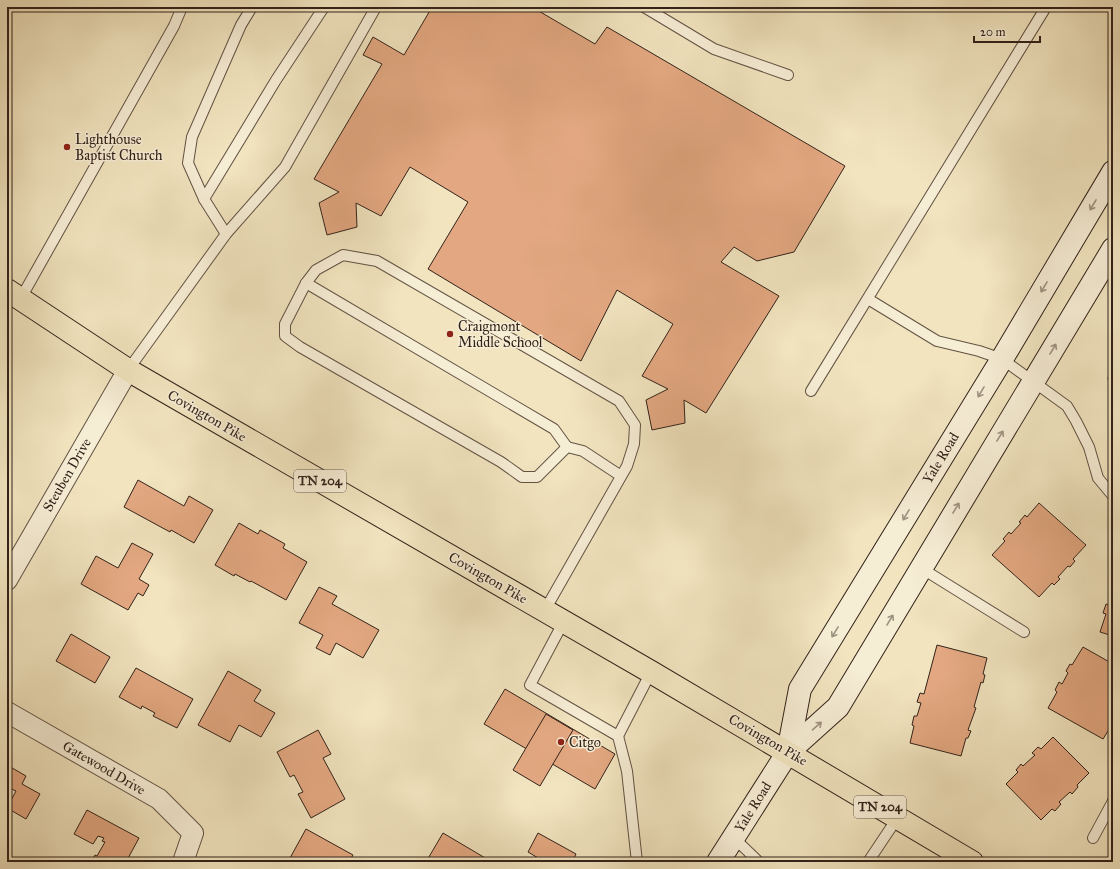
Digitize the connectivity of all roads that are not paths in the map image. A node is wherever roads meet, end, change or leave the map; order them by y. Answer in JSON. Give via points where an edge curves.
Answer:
{"nodes":[{"id":1,"x":182,"y":7,"type":"edge"},
{"id":2,"x":252,"y":7,"type":"edge"},
{"id":3,"x":324,"y":7,"type":"edge"},
{"id":4,"x":376,"y":7,"type":"edge"},
{"id":5,"x":644,"y":7,"type":"edge"},
{"id":6,"x":1046,"y":7,"type":"edge"},
{"id":7,"x":788,"y":75,"type":"dead end"},
{"id":8,"x":1113,"y":172,"type":"edge"},
{"id":9,"x":204,"y":199,"type":"junction"},
{"id":10,"x":226,"y":234,"type":"junction"},
{"id":11,"x":1113,"y":249,"type":"edge"},
{"id":12,"x":306,"y":283,"type":"junction"},
{"id":13,"x":14,"y":294,"type":"edge"},
{"id":14,"x":868,"y":299,"type":"junction"},
{"id":15,"x":1002,"y":359,"type":"junction"},
{"id":16,"x":128,"y":370,"type":"junction"},
{"id":17,"x":1033,"y":382,"type":"junction"},
{"id":18,"x":812,"y":391,"type":"dead end"},
{"id":19,"x":567,"y":447,"type":"junction"},
{"id":20,"x":621,"y":476,"type":"junction"},
{"id":21,"x":1113,"y":496,"type":"edge"},
{"id":22,"x":921,"y":568,"type":"junction"},
{"id":23,"x":7,"y":580,"type":"edge"},
{"id":24,"x":545,"y":610,"type":"junction"},
{"id":25,"x":564,"y":621,"type":"junction"},
{"id":26,"x":1024,"y":632,"type":"dead end"},
{"id":27,"x":651,"y":672,"type":"junction"},
{"id":28,"x":7,"y":712,"type":"edge"},
{"id":29,"x":618,"y":736,"type":"junction"},
{"id":30,"x":788,"y":752,"type":"junction"},
{"id":31,"x":1113,"y":801,"type":"edge"},
{"id":32,"x":898,"y":817,"type":"junction"},
{"id":33,"x":734,"y":838,"type":"junction"},
{"id":34,"x":1093,"y":838,"type":"dead end"},
{"id":35,"x":958,"y":858,"type":"edge"},
{"id":36,"x":183,"y":862,"type":"edge"},
{"id":37,"x":637,"y":862,"type":"edge"},
{"id":38,"x":718,"y":862,"type":"edge"},
{"id":39,"x":759,"y":862,"type":"edge"},
{"id":40,"x":868,"y":862,"type":"edge"}],
"edges":[{"from":1,"to":13,"type":"lane","via":[[174,26]]},
{"from":2,"to":9,"type":"lane","via":[[241,25],[192,137],[188,163]]},
{"from":3,"to":9,"type":"lane","via":[[276,80]]},
{"from":4,"to":10,"type":"lane","via":[[285,167]]},
{"from":5,"to":7,"type":"lane","via":[[714,49]]},
{"from":6,"to":14,"type":"lane"},
{"from":8,"to":15,"type":"main road","name":"Yale Road","one_way":true},
{"from":9,"to":10,"type":"lane"},
{"from":10,"to":16,"type":"lane"},
{"from":17,"to":11,"type":"main road","name":"Yale Road","one_way":true},
{"from":12,"to":19,"type":"lane","via":[[554,429]]},
{"from":12,"to":19,"type":"lane","via":[[284,324],[285,336],[300,347],[501,462],[522,477],[537,477]]},
{"from":12,"to":20,"type":"lane","via":[[316,270],[343,255],[377,261],[619,401],[635,425],[634,444]]},
{"from":13,"to":16,"type":"main road","name":"Covington Pike","number":"TN 204"},
{"from":14,"to":15,"type":"lane","via":[[937,341]]},
{"from":14,"to":18,"type":"lane"},
{"from":15,"to":17,"type":"lane"},
{"from":15,"to":30,"type":"main road","name":"Yale Road","one_way":true,"via":[[800,688]]},
{"from":16,"to":23,"type":"street","name":"Steuben Drive"},
{"from":16,"to":24,"type":"main road","name":"Covington Pike","number":"TN 204"},
{"from":17,"to":21,"type":"lane","via":[[1067,406],[1089,447],[1098,478]]},
{"from":22,"to":17,"type":"main road","name":"Yale Road","one_way":true},
{"from":19,"to":20,"type":"lane","via":[[583,451]]},
{"from":20,"to":24,"type":"lane"},
{"from":22,"to":26,"type":"lane"},
{"from":30,"to":22,"type":"main road","name":"Yale Road","one_way":true,"via":[[838,707]]},
{"from":24,"to":25,"type":"main road","name":"Covington Pike","number":"TN 204"},
{"from":25,"to":27,"type":"main road","name":"Covington Pike","number":"TN 204"},
{"from":25,"to":29,"type":"lane","via":[[530,685]]},
{"from":27,"to":29,"type":"lane"},
{"from":27,"to":30,"type":"main road","name":"Covington Pike","number":"TN 204"},
{"from":28,"to":36,"type":"street","name":"Gatewood Drive","via":[[159,799],[193,833]]},
{"from":29,"to":37,"type":"lane","via":[[626,771]]},
{"from":30,"to":32,"type":"main road","name":"Covington Pike","number":"TN 204"},
{"from":30,"to":33,"type":"main road","name":"Yale Road"},
{"from":31,"to":34,"type":"lane"},
{"from":32,"to":35,"type":"main road","name":"Covington Pike","number":"TN 204"},
{"from":32,"to":40,"type":"lane"},
{"from":33,"to":38,"type":"main road","name":"Yale Road"},
{"from":33,"to":39,"type":"lane"}]}
